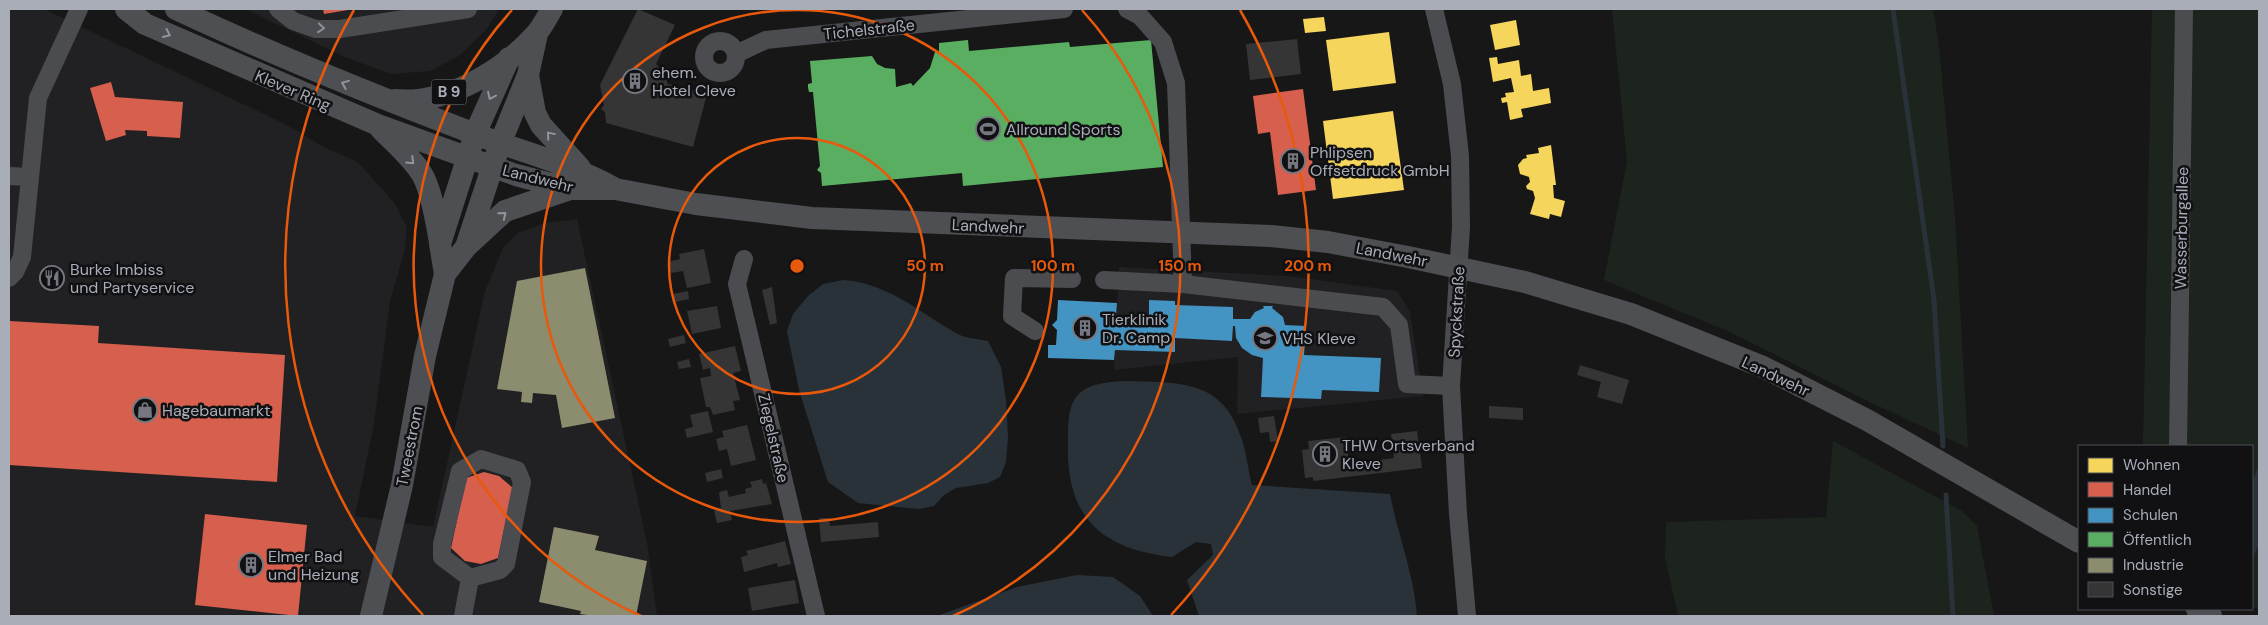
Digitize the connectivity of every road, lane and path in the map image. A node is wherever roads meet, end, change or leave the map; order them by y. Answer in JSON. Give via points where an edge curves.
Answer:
{"nodes":[{"id":1,"x":78,"y":9,"type":"edge"},
{"id":2,"x":126,"y":9,"type":"edge"},
{"id":3,"x":176,"y":9,"type":"edge"},
{"id":4,"x":278,"y":9,"type":"edge"},
{"id":5,"x":468,"y":9,"type":"edge"},
{"id":6,"x":552,"y":9,"type":"edge"},
{"id":7,"x":1064,"y":9,"type":"edge"},
{"id":8,"x":1127,"y":9,"type":"edge"},
{"id":9,"x":1434,"y":9,"type":"edge"},
{"id":10,"x":2184,"y":9,"type":"edge"},
{"id":11,"x":536,"y":34,"type":"junction"},
{"id":12,"x":736,"y":54,"type":"dead end"},
{"id":13,"x":510,"y":58,"type":"junction"},
{"id":14,"x":528,"y":75,"type":"junction"},
{"id":15,"x":381,"y":98,"type":"junction"},
{"id":16,"x":378,"y":125,"type":"junction"},
{"id":17,"x":475,"y":134,"type":"junction"},
{"id":18,"x":500,"y":144,"type":"junction"},
{"id":19,"x":467,"y":158,"type":"junction"},
{"id":20,"x":492,"y":167,"type":"junction"},
{"id":21,"x":9,"y":176,"type":"edge"},
{"id":22,"x":30,"y":177,"type":"junction"},
{"id":23,"x":576,"y":180,"type":"junction"},
{"id":24,"x":1183,"y":231,"type":"junction"},
{"id":25,"x":440,"y":244,"type":"junction"},
{"id":26,"x":466,"y":246,"type":"junction"},
{"id":27,"x":744,"y":259,"type":"dead end"},
{"id":28,"x":1458,"y":268,"type":"junction"},
{"id":29,"x":445,"y":274,"type":"junction"},
{"id":30,"x":9,"y":278,"type":"edge"},
{"id":31,"x":1072,"y":279,"type":"dead end"},
{"id":32,"x":1104,"y":280,"type":"dead end"},
{"id":33,"x":1183,"y":284,"type":"junction"},
{"id":34,"x":1035,"y":331,"type":"dead end"},
{"id":35,"x":1451,"y":386,"type":"junction"},
{"id":36,"x":2178,"y":445,"type":"edge"},
{"id":37,"x":2078,"y":541,"type":"edge"},
{"id":38,"x":470,"y":578,"type":"junction"},
{"id":39,"x":2199,"y":610,"type":"edge"},
{"id":40,"x":371,"y":616,"type":"edge"},
{"id":41,"x":463,"y":616,"type":"edge"},
{"id":42,"x":816,"y":616,"type":"edge"},
{"id":43,"x":1467,"y":616,"type":"edge"},
{"id":44,"x":2211,"y":616,"type":"edge"}],
"edges":[{"from":1,"to":22,"type":"street","via":[[38,98]]},
{"from":2,"to":16,"type":"main road","name":"Klever Ring","one_way":true,"via":[[145,24]]},
{"from":15,"to":3,"type":"main road","name":"Klever Ring","number":"B 9","one_way":true,"via":[[267,52]]},
{"from":4,"to":5,"type":"street","one_way":true,"via":[[293,21],[332,29]]},
{"from":6,"to":11,"type":"main road","name":"Klever Ring","number":"B 9"},
{"from":7,"to":12,"type":"street","name":"Tichelstraße","via":[[766,40]]},
{"from":8,"to":24,"type":"street","via":[[1140,16],[1163,42],[1176,83]]},
{"from":9,"to":28,"type":"street","name":"Spyckstraße","via":[[1452,84],[1460,156],[1462,227]]},
{"from":10,"to":36,"type":"street","name":"Wasserburgallee"},
{"from":11,"to":13,"type":"main road","name":"Klever Ring","number":"B 9"},
{"from":11,"to":14,"type":"main road","name":"Klever Ring","number":"B 9"},
{"from":13,"to":15,"type":"main road","name":"Klever Ring","number":"B 9","via":[[453,91],[404,101]]},
{"from":13,"to":17,"type":"main road","name":"Klever Ring","one_way":true},
{"from":14,"to":18,"type":"main road","name":"Klever Ring","number":"B 9"},
{"from":23,"to":14,"type":"main road","one_way":true,"via":[[535,113]]},
{"from":15,"to":17,"type":"main road","name":"Klever Ring"},
{"from":16,"to":19,"type":"main road","name":"Klever Ring"},
{"from":16,"to":25,"type":"main road","one_way":true,"via":[[417,166],[424,178]]},
{"from":17,"to":18,"type":"main road","name":"Klever Ring"},
{"from":17,"to":19,"type":"main road","name":"Klever Ring"},
{"from":18,"to":20,"type":"main road","name":"Klever Ring","number":"B 9"},
{"from":18,"to":23,"type":"main road","name":"Landwehr"},
{"from":19,"to":20,"type":"main road","name":"Klever Ring"},
{"from":19,"to":25,"type":"main road","name":"Tweestrom"},
{"from":20,"to":23,"type":"main road","name":"Landwehr"},
{"from":20,"to":26,"type":"main road","name":"Tweestrom"},
{"from":21,"to":22,"type":"street"},
{"from":22,"to":30,"type":"street","via":[[22,257]]},
{"from":23,"to":24,"type":"main road","name":"Landwehr","via":[[696,204],[812,218]]},
{"from":26,"to":23,"type":"main road","one_way":true,"via":[[505,211]]},
{"from":24,"to":28,"type":"main road","name":"Landwehr","via":[[1328,242]]},
{"from":24,"to":33,"type":"street"},
{"from":25,"to":29,"type":"main road","name":"Tweestrom"},
{"from":26,"to":29,"type":"main road","name":"Tweestrom"},
{"from":27,"to":42,"type":"street","name":"Ziegelstraße","via":[[737,284]]},
{"from":28,"to":35,"type":"street","name":"Spyckstraße"},
{"from":28,"to":37,"type":"main road","name":"Landwehr","via":[[1526,282],[1631,314],[1763,367],[1876,425]]},
{"from":29,"to":40,"type":"main road","name":"Tweestrom","via":[[425,356],[402,485]]},
{"from":31,"to":34,"type":"street","via":[[1014,278],[1012,316]]},
{"from":32,"to":33,"type":"street"},
{"from":33,"to":35,"type":"street","via":[[1383,307],[1400,325],[1407,384]]},
{"from":35,"to":43,"type":"street","name":"Spyckstraße"},
{"from":38,"to":38,"type":"street","via":[[442,557],[442,544],[460,471],[481,459],[517,470],[522,482],[506,564],[500,570]]},
{"from":38,"to":41,"type":"street"},
{"from":39,"to":44,"type":"main road"}]}
